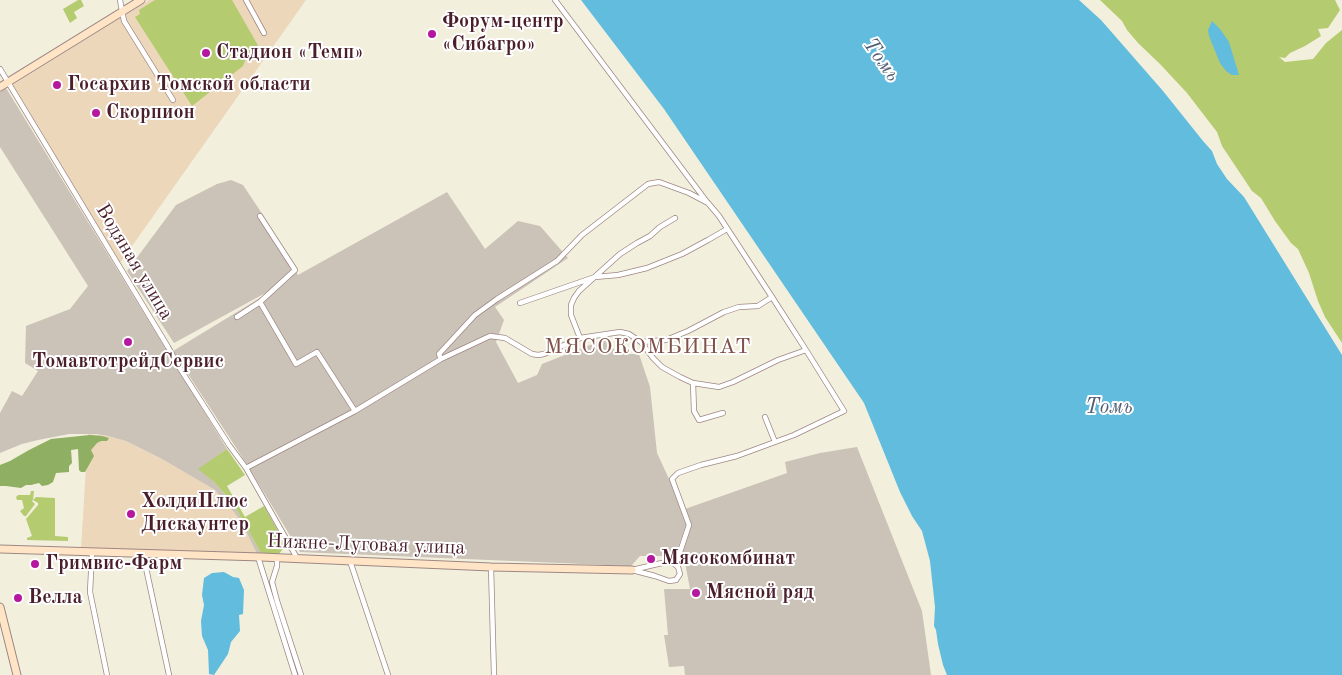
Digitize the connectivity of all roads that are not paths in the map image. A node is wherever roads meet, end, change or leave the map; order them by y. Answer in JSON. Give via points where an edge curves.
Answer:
{"nodes":[{"id":1,"x":120,"y":0,"type":"edge"},
{"id":2,"x":140,"y":0,"type":"edge"},
{"id":3,"x":246,"y":0,"type":"edge"},
{"id":4,"x":555,"y":0,"type":"edge"},
{"id":5,"x":122,"y":11,"type":"junction"},
{"id":6,"x":264,"y":33,"type":"dead end"},
{"id":7,"x":0,"y":69,"type":"edge"},
{"id":8,"x":8,"y":82,"type":"junction"},
{"id":9,"x":0,"y":87,"type":"edge"},
{"id":10,"x":173,"y":100,"type":"dead end"},
{"id":11,"x":708,"y":203,"type":"junction"},
{"id":12,"x":260,"y":216,"type":"dead end"},
{"id":13,"x":676,"y":218,"type":"dead end"},
{"id":14,"x":727,"y":229,"type":"junction"},
{"id":15,"x":595,"y":277,"type":"junction"},
{"id":16,"x":772,"y":297,"type":"junction"},
{"id":17,"x":260,"y":302,"type":"junction"},
{"id":18,"x":520,"y":303,"type":"dead end"},
{"id":19,"x":237,"y":317,"type":"dead end"},
{"id":20,"x":580,"y":338,"type":"junction"},
{"id":21,"x":641,"y":342,"type":"junction"},
{"id":22,"x":806,"y":350,"type":"junction"},
{"id":23,"x":441,"y":359,"type":"junction"},
{"id":24,"x":693,"y":383,"type":"junction"},
{"id":25,"x":355,"y":411,"type":"junction"},
{"id":26,"x":724,"y":413,"type":"dead end"},
{"id":27,"x":765,"y":417,"type":"dead end"},
{"id":28,"x":775,"y":442,"type":"junction"},
{"id":29,"x":246,"y":468,"type":"junction"},
{"id":30,"x":0,"y":549,"type":"edge"},
{"id":31,"x":92,"y":553,"type":"junction"},
{"id":32,"x":143,"y":554,"type":"junction"},
{"id":33,"x":258,"y":557,"type":"junction"},
{"id":34,"x":277,"y":558,"type":"junction"},
{"id":35,"x":297,"y":558,"type":"junction"},
{"id":36,"x":350,"y":561,"type":"junction"},
{"id":37,"x":676,"y":564,"type":"junction"},
{"id":38,"x":492,"y":567,"type":"junction"},
{"id":39,"x":632,"y":570,"type":"junction"},
{"id":40,"x":0,"y":607,"type":"edge"},
{"id":41,"x":17,"y":675,"type":"edge"},
{"id":42,"x":108,"y":675,"type":"edge"},
{"id":43,"x":169,"y":675,"type":"edge"},
{"id":44,"x":295,"y":675,"type":"edge"},
{"id":45,"x":301,"y":675,"type":"edge"},
{"id":46,"x":388,"y":675,"type":"edge"},
{"id":47,"x":494,"y":675,"type":"edge"}],
"edges":[{"from":1,"to":5,"type":"street"},
{"from":2,"to":5,"type":"street"},
{"from":3,"to":6,"type":"street"},
{"from":4,"to":11,"type":"street"},
{"from":5,"to":8,"type":"street"},
{"from":5,"to":10,"type":"street","via":[[124,21]]},
{"from":7,"to":8,"type":"street","name":"Водяная улица"},
{"from":8,"to":9,"type":"street"},
{"from":8,"to":29,"type":"street","name":"Водяная улица","via":[[179,367]]},
{"from":11,"to":14,"type":"street"},
{"from":11,"to":23,"type":"street","via":[[659,182],[648,184],[582,235],[557,261],[475,315],[439,354]]},
{"from":12,"to":17,"type":"street","via":[[295,270]]},
{"from":13,"to":15,"type":"street","via":[[620,254]]},
{"from":14,"to":15,"type":"street","via":[[682,254],[647,268]]},
{"from":14,"to":16,"type":"street"},
{"from":15,"to":18,"type":"street"},
{"from":15,"to":20,"type":"street","via":[[579,291],[571,305]]},
{"from":16,"to":21,"type":"street","via":[[758,306],[724,312],[666,340]]},
{"from":16,"to":22,"type":"street"},
{"from":17,"to":19,"type":"street"},
{"from":17,"to":25,"type":"street","via":[[296,364],[317,352]]},
{"from":20,"to":21,"type":"street","via":[[620,332]]},
{"from":20,"to":23,"type":"street","via":[[538,355],[505,338],[490,336]]},
{"from":21,"to":24,"type":"street","via":[[662,367]]},
{"from":22,"to":24,"type":"street","via":[[723,386]]},
{"from":22,"to":28,"type":"street","via":[[844,411]]},
{"from":23,"to":25,"type":"street"},
{"from":24,"to":26,"type":"street","via":[[694,411],[699,420]]},
{"from":25,"to":29,"type":"street"},
{"from":27,"to":28,"type":"street"},
{"from":28,"to":37,"type":"street","via":[[690,468],[672,479],[689,525]]},
{"from":29,"to":35,"type":"street","name":"Водяная улица"},
{"from":30,"to":31,"type":"street","name":"Нижне-Луговая улица"},
{"from":31,"to":32,"type":"street","name":"Нижне-Луговая улица"},
{"from":31,"to":42,"type":"street","via":[[90,592]]},
{"from":32,"to":33,"type":"street","name":"Нижне-Луговая улица"},
{"from":32,"to":43,"type":"street"},
{"from":33,"to":34,"type":"street","name":"Нижне-Луговая улица"},
{"from":33,"to":44,"type":"street"},
{"from":34,"to":35,"type":"street","name":"Нижне-Луговая улица"},
{"from":34,"to":45,"type":"street","via":[[272,582]]},
{"from":35,"to":36,"type":"street","name":"Нижне-Луговая улица"},
{"from":36,"to":38,"type":"street","name":"Нижне-Луговая улица"},
{"from":36,"to":46,"type":"street"},
{"from":37,"to":39,"type":"street","via":[[662,563]]},
{"from":37,"to":39,"type":"street","via":[[680,574],[673,581]]},
{"from":38,"to":39,"type":"street","name":"Нижне-Луговая улица"},
{"from":38,"to":47,"type":"street","name":"Нижне-Луговая улица"},
{"from":40,"to":41,"type":"street"}]}
